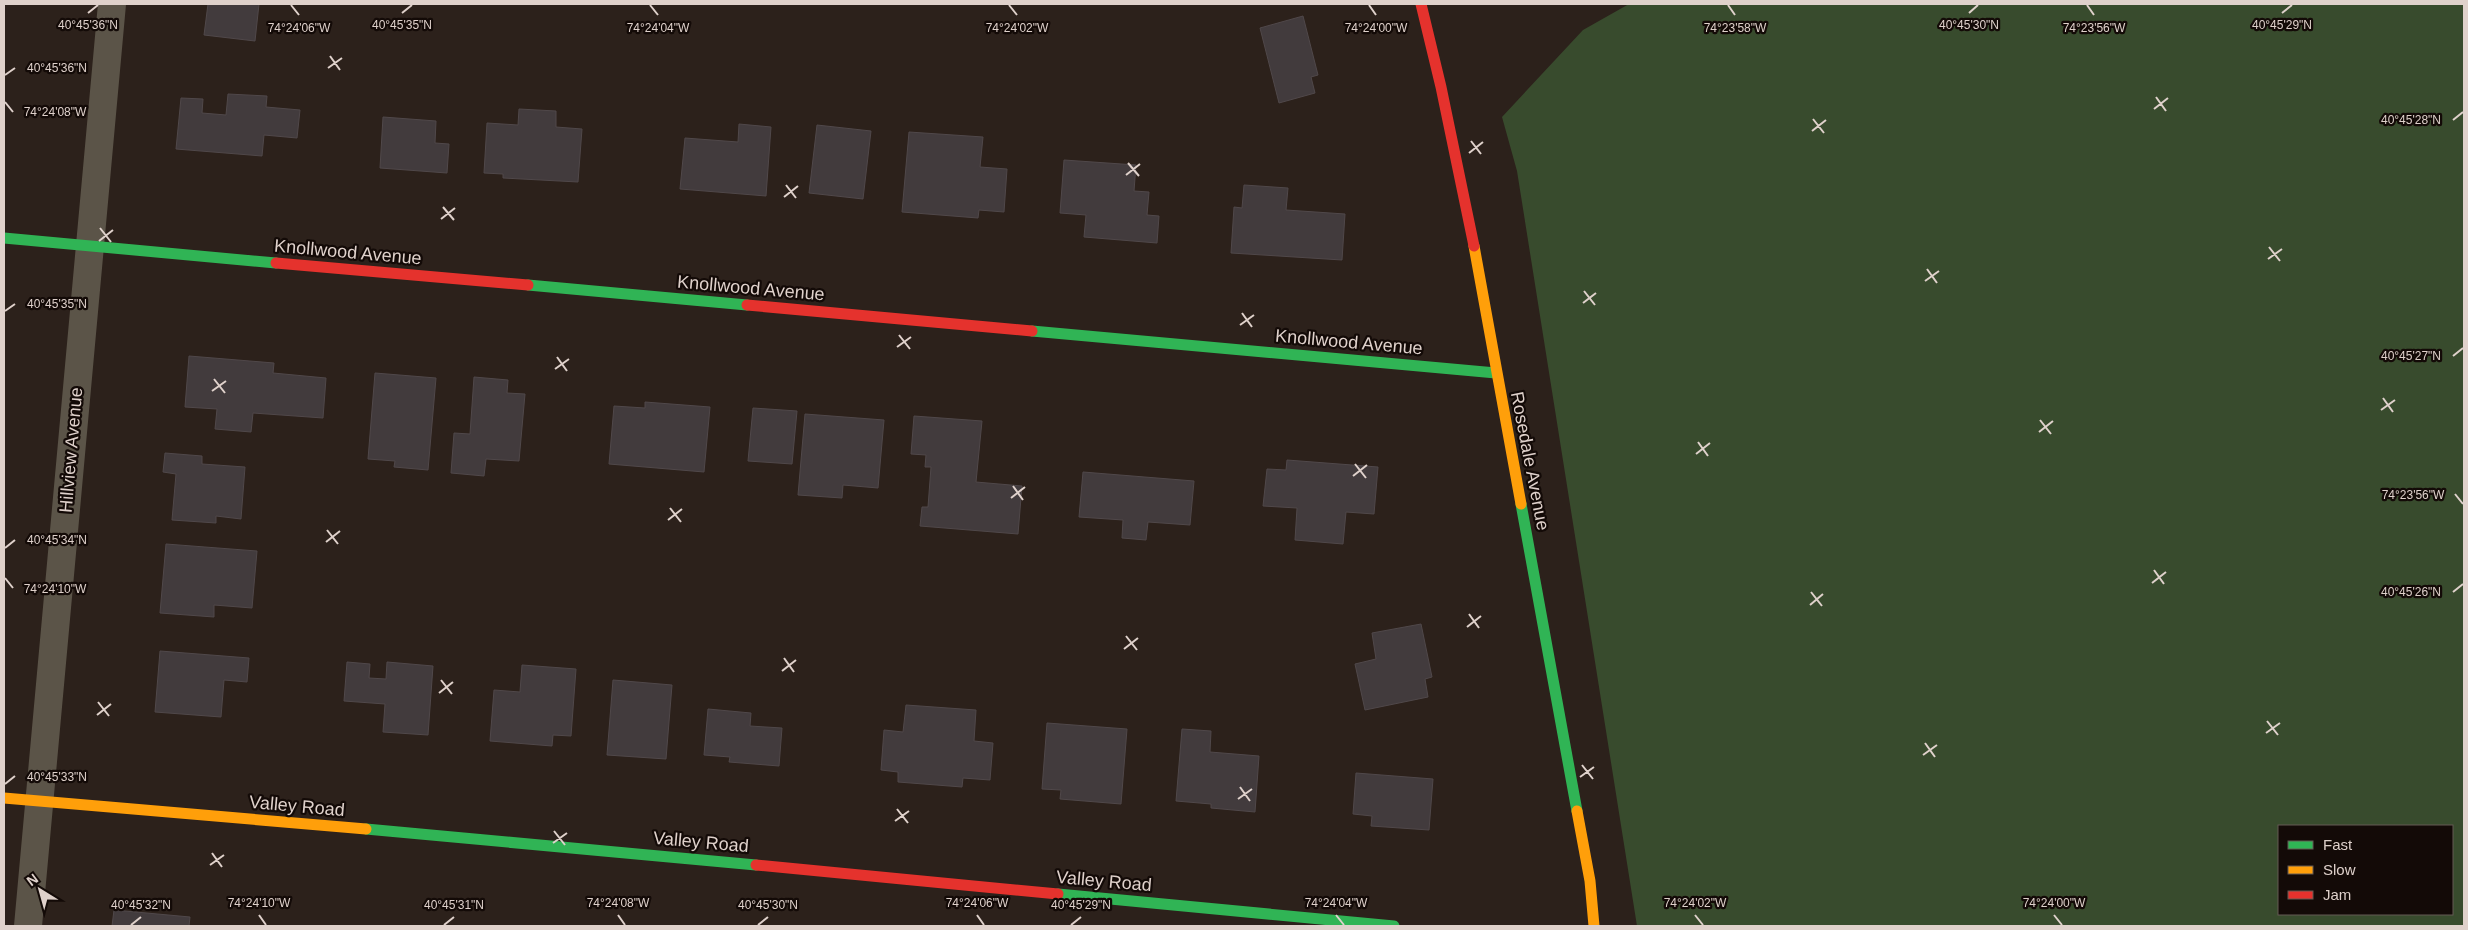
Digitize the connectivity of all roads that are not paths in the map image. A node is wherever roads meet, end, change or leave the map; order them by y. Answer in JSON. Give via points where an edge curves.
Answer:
{"nodes":[{"id":1,"x":112,"y":4,"type":"edge"},
{"id":2,"x":1421,"y":4,"type":"edge"},
{"id":3,"x":4,"y":238,"type":"edge"},
{"id":4,"x":90,"y":246,"type":"junction"},
{"id":5,"x":1496,"y":372,"type":"junction"},
{"id":6,"x":4,"y":798,"type":"edge"},
{"id":7,"x":39,"y":801,"type":"junction"},
{"id":8,"x":28,"y":926,"type":"edge"},
{"id":9,"x":1394,"y":926,"type":"edge"},
{"id":10,"x":1594,"y":926,"type":"edge"}],
"edges":[{"from":1,"to":4,"type":"street","name":"Hillview Avenue"},
{"from":2,"to":5,"type":"street","name":"Rosedale Avenue","via":[[1470,226]]},
{"from":3,"to":4,"type":"street","name":"Knollwood Avenue"},
{"from":4,"to":5,"type":"street","name":"Knollwood Avenue"},
{"from":4,"to":7,"type":"street","name":"Hillview Avenue"},
{"from":5,"to":10,"type":"street","name":"Rosedale Avenue","via":[[1590,881]]},
{"from":6,"to":7,"type":"street","name":"Valley Road"},
{"from":7,"to":8,"type":"street","name":"Hillview Avenue"},
{"from":7,"to":9,"type":"street","name":"Valley Road","via":[[515,842]]}]}
